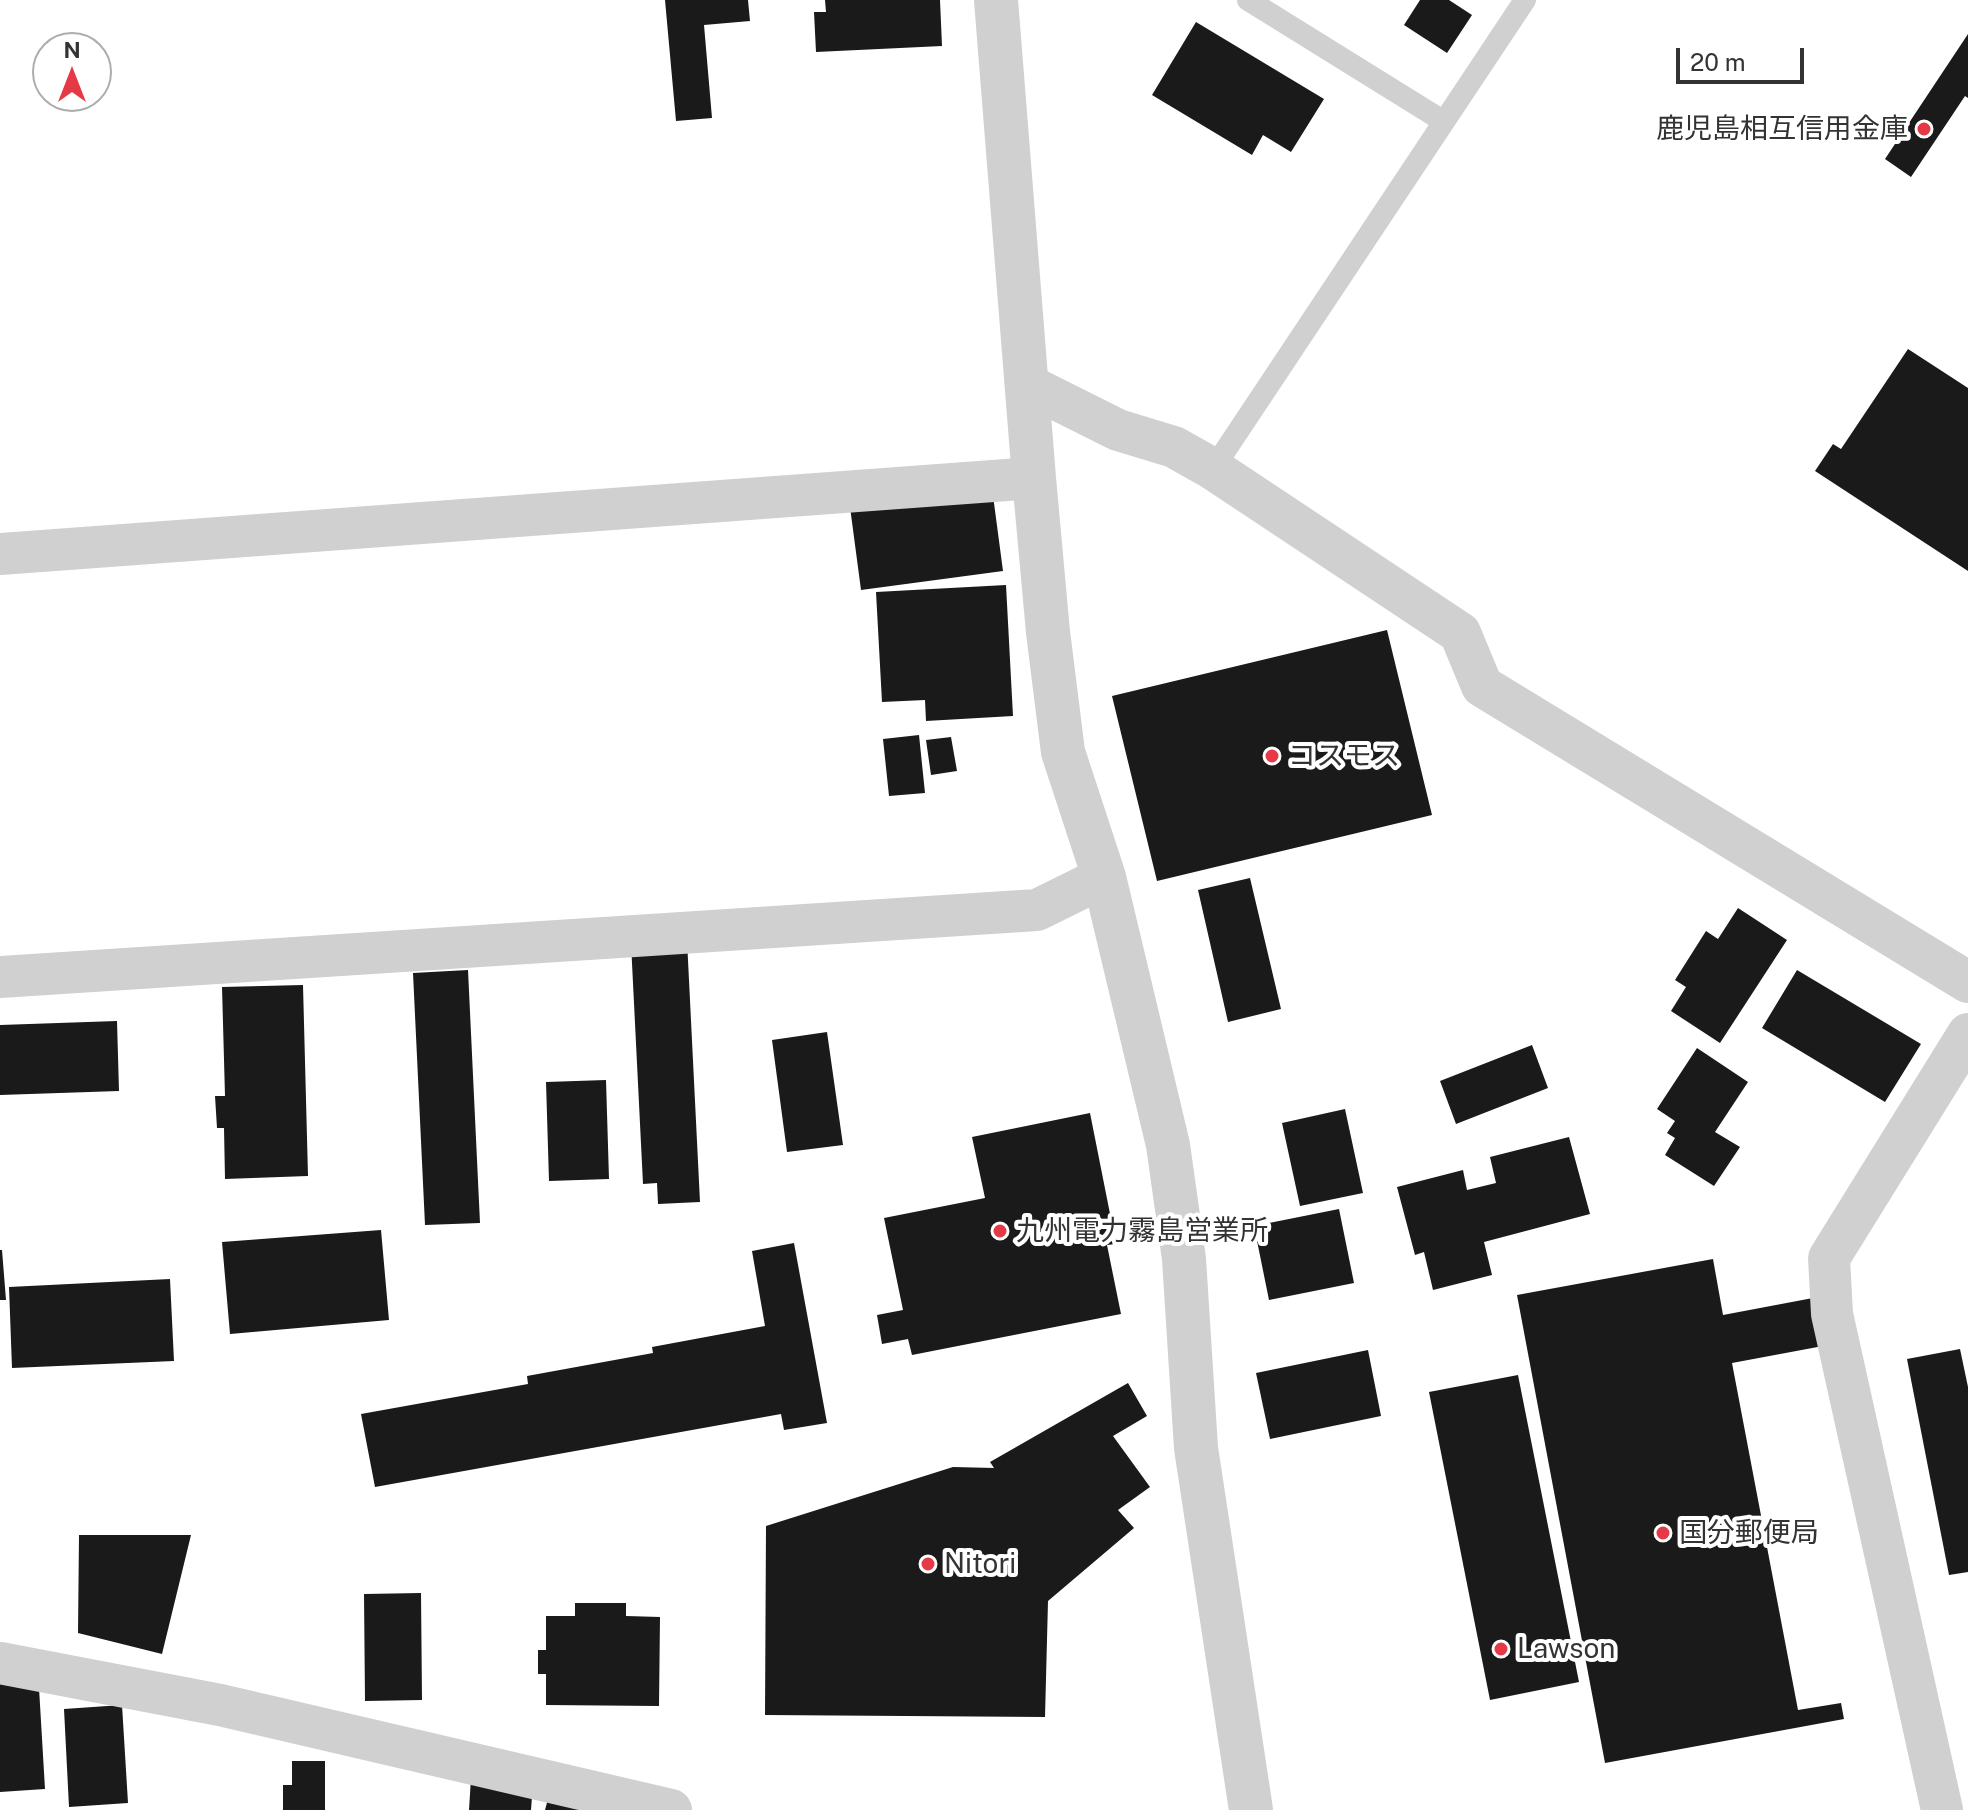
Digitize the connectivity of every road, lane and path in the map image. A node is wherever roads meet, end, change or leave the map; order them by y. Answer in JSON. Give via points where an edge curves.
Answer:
{"nodes":[{"id":1,"x":996,"y":0,"type":"edge"},
{"id":2,"x":1248,"y":0,"type":"edge"},
{"id":3,"x":1525,"y":0,"type":"edge"},
{"id":4,"x":1443,"y":121,"type":"junction"},
{"id":5,"x":1028,"y":385,"type":"junction"},
{"id":6,"x":1213,"y":469,"type":"junction"},
{"id":7,"x":1034,"y":478,"type":"junction"},
{"id":8,"x":0,"y":554,"type":"edge"},
{"id":9,"x":1104,"y":877,"type":"junction"},
{"id":10,"x":0,"y":977,"type":"edge"},
{"id":11,"x":1968,"y":982,"type":"edge"},
{"id":12,"x":1968,"y":1034,"type":"edge"},
{"id":13,"x":0,"y":1663,"type":"edge"},
{"id":14,"x":671,"y":1810,"type":"edge"},
{"id":15,"x":1251,"y":1810,"type":"edge"},
{"id":16,"x":1942,"y":1810,"type":"edge"}],
"edges":[{"from":1,"to":5,"type":"street"},
{"from":2,"to":4,"type":"lane"},
{"from":3,"to":4,"type":"lane"},
{"from":4,"to":6,"type":"lane"},
{"from":5,"to":6,"type":"street"},
{"from":5,"to":7,"type":"street"},
{"from":6,"to":11,"type":"street","via":[[1460,633],[1482,686]]},
{"from":7,"to":8,"type":"street"},
{"from":7,"to":9,"type":"street","via":[[1063,752]]},
{"from":9,"to":10,"type":"street","via":[[1037,910]]},
{"from":9,"to":15,"type":"street","via":[[1168,1145],[1184,1259],[1196,1448]]},
{"from":12,"to":16,"type":"street","via":[[1829,1258],[1832,1314]]},
{"from":13,"to":14,"type":"street","via":[[220,1705]]}]}
